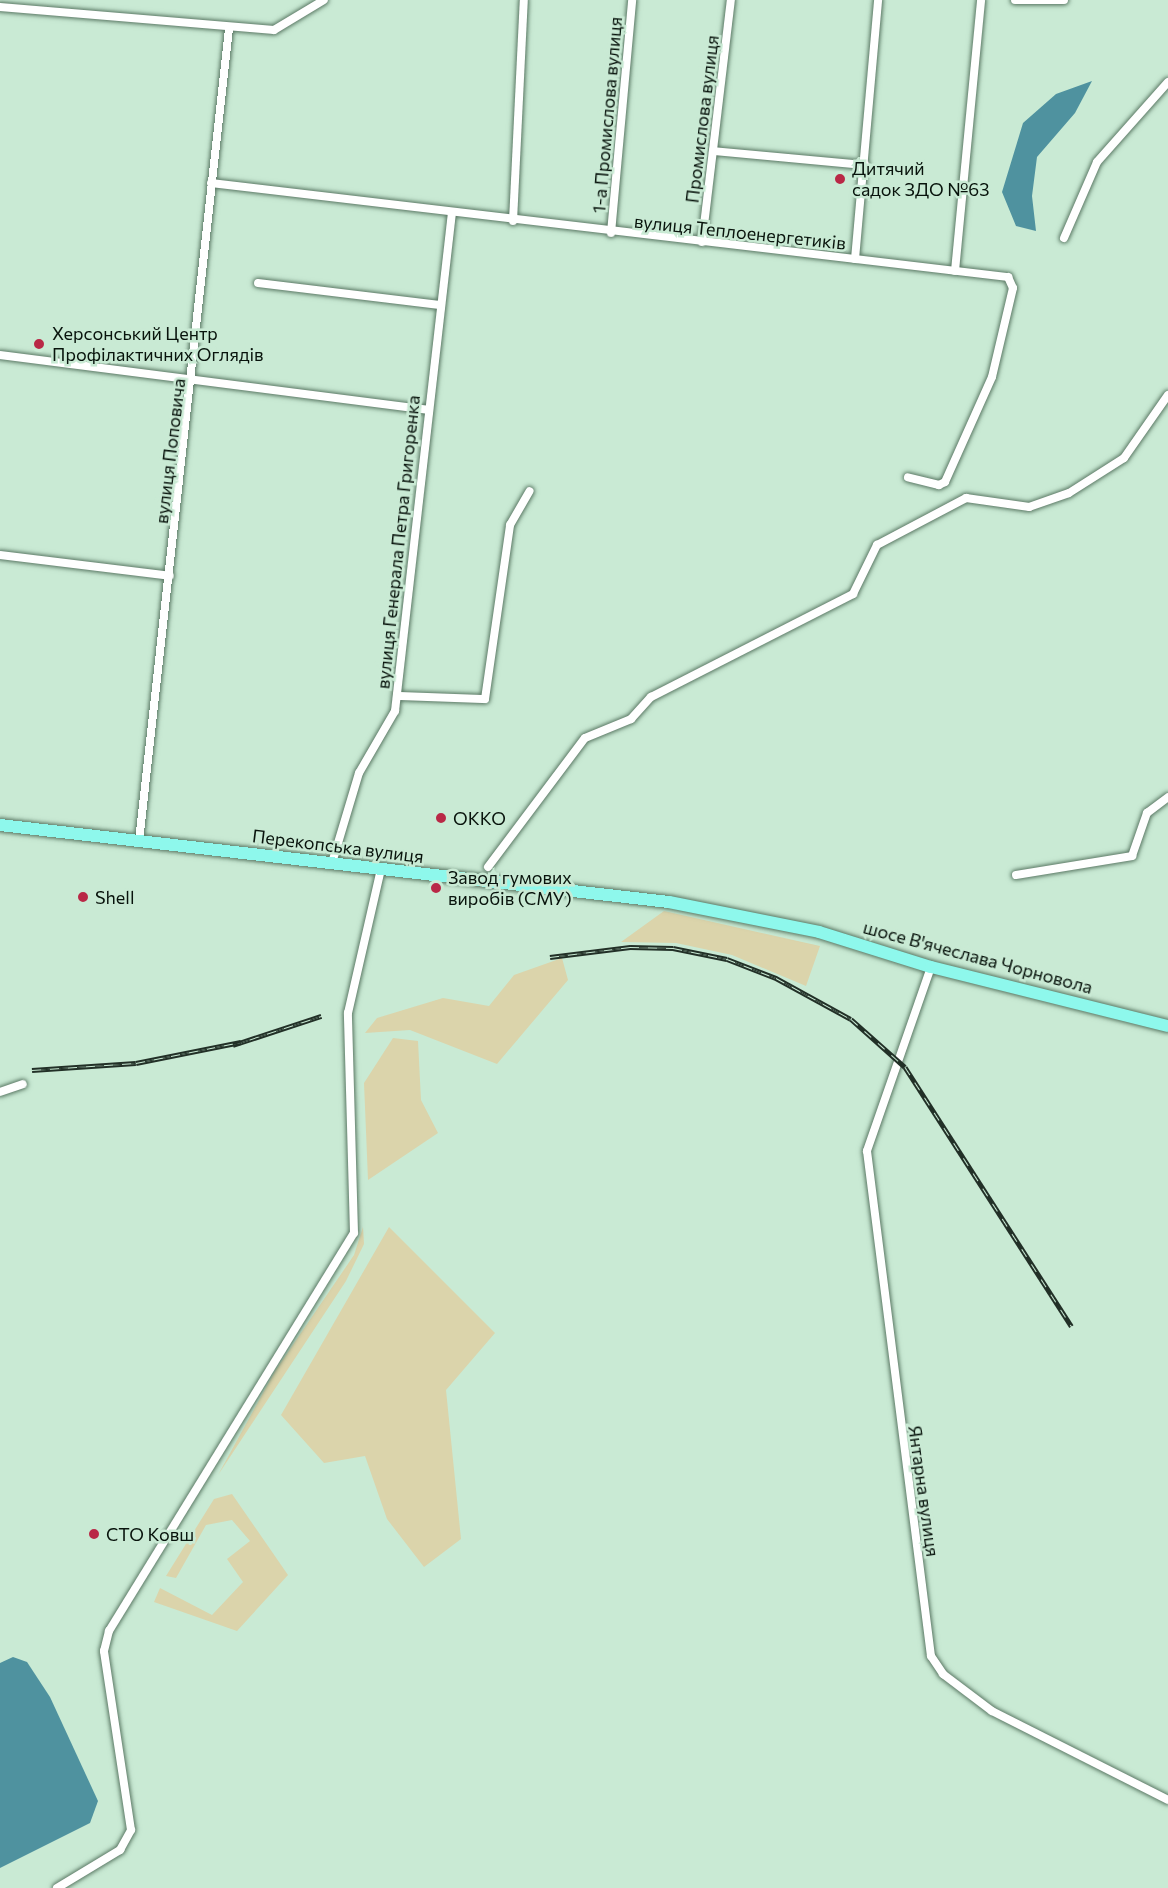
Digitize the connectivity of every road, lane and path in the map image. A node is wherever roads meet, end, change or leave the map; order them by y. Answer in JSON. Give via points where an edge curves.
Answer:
{"nodes":[{"id":1,"x":324,"y":0,"type":"edge"},
{"id":2,"x":524,"y":0,"type":"edge"},
{"id":3,"x":632,"y":0,"type":"edge"},
{"id":4,"x":731,"y":0,"type":"edge"},
{"id":5,"x":878,"y":0,"type":"edge"},
{"id":6,"x":981,"y":0,"type":"edge"},
{"id":7,"x":1015,"y":0,"type":"edge"},
{"id":8,"x":1064,"y":0,"type":"edge"},
{"id":9,"x":0,"y":7,"type":"edge"},
{"id":10,"x":229,"y":28,"type":"junction"},
{"id":11,"x":1168,"y":82,"type":"edge"},
{"id":12,"x":713,"y":151,"type":"junction"},
{"id":13,"x":866,"y":165,"type":"junction"},
{"id":14,"x":211,"y":183,"type":"junction"},
{"id":15,"x":452,"y":212,"type":"junction"},
{"id":16,"x":513,"y":221,"type":"junction"},
{"id":17,"x":611,"y":233,"type":"junction"},
{"id":18,"x":1064,"y":238,"type":"dead end"},
{"id":19,"x":702,"y":242,"type":"junction"},
{"id":20,"x":855,"y":259,"type":"junction"},
{"id":21,"x":955,"y":271,"type":"junction"},
{"id":22,"x":258,"y":283,"type":"dead end"},
{"id":23,"x":440,"y":305,"type":"junction"},
{"id":24,"x":0,"y":355,"type":"edge"},
{"id":25,"x":193,"y":381,"type":"junction"},
{"id":26,"x":1168,"y":395,"type":"edge"},
{"id":27,"x":427,"y":410,"type":"junction"},
{"id":28,"x":908,"y":477,"type":"dead end"},
{"id":29,"x":530,"y":491,"type":"dead end"},
{"id":30,"x":0,"y":555,"type":"edge"},
{"id":31,"x":170,"y":576,"type":"junction"},
{"id":32,"x":397,"y":696,"type":"junction"},
{"id":33,"x":1168,"y":797,"type":"edge"},
{"id":34,"x":0,"y":825,"type":"edge"},
{"id":35,"x":139,"y":841,"type":"junction"},
{"id":36,"x":332,"y":863,"type":"junction"},
{"id":37,"x":488,"y":867,"type":"dead end"},
{"id":38,"x":381,"y":869,"type":"junction"},
{"id":39,"x":1016,"y":875,"type":"dead end"},
{"id":40,"x":778,"y":924,"type":"joint"},
{"id":41,"x":931,"y":967,"type":"junction"},
{"id":42,"x":1168,"y":1026,"type":"edge"},
{"id":43,"x":22,"y":1084,"type":"dead end"},
{"id":44,"x":0,"y":1092,"type":"edge"},
{"id":45,"x":1168,"y":1800,"type":"edge"},
{"id":46,"x":57,"y":1888,"type":"edge"}],
"edges":[{"from":1,"to":10,"type":"street","via":[[274,30]]},
{"from":2,"to":16,"type":"street"},
{"from":3,"to":17,"type":"street","name":"1-а Промислова вулиця"},
{"from":4,"to":12,"type":"street","name":"Промислова вулиця"},
{"from":5,"to":13,"type":"street"},
{"from":6,"to":21,"type":"street"},
{"from":7,"to":8,"type":"street"},
{"from":9,"to":10,"type":"street"},
{"from":10,"to":14,"type":"street","name":"вулиця Поповича"},
{"from":11,"to":18,"type":"street","via":[[1097,162]]},
{"from":12,"to":13,"type":"street"},
{"from":12,"to":19,"type":"street","name":"Промислова вулиця"},
{"from":13,"to":20,"type":"street"},
{"from":14,"to":15,"type":"street","name":"вулиця Теплоенергетиків"},
{"from":14,"to":25,"type":"street","name":"вулиця Поповича"},
{"from":15,"to":16,"type":"street","name":"вулиця Теплоенергетиків"},
{"from":15,"to":23,"type":"street","name":"вулиця Генерала Петра Григоренка"},
{"from":16,"to":17,"type":"street","name":"вулиця Теплоенергетиків"},
{"from":17,"to":19,"type":"street","name":"вулиця Теплоенергетиків"},
{"from":19,"to":20,"type":"street","name":"вулиця Теплоенергетиків"},
{"from":20,"to":21,"type":"street","name":"вулиця Теплоенергетиків"},
{"from":21,"to":28,"type":"street","name":"вулиця Теплоенергетиків","via":[[1011,279],[1005,326],[981,406],[945,482],[939,485]]},
{"from":22,"to":23,"type":"street"},
{"from":23,"to":27,"type":"street","name":"вулиця Генерала Петра Григоренка"},
{"from":24,"to":25,"type":"street"},
{"from":25,"to":27,"type":"street"},
{"from":25,"to":31,"type":"street","name":"вулиця Поповича"},
{"from":26,"to":37,"type":"street","via":[[1125,458],[1070,493],[1029,507],[966,498],[877,545],[853,594],[651,697],[631,719],[585,738]]},
{"from":27,"to":32,"type":"street","name":"вулиця Генерала Петра Григоренка"},
{"from":29,"to":32,"type":"street","via":[[510,525],[485,699]]},
{"from":30,"to":31,"type":"street"},
{"from":31,"to":35,"type":"street","name":"вулиця Поповича"},
{"from":32,"to":36,"type":"street","name":"вулиця Генерала Петра Григоренка","via":[[393,716],[359,773]]},
{"from":33,"to":39,"type":"street","via":[[1147,813],[1132,855]]},
{"from":34,"to":35,"type":"main road","name":"Перекопська вулиця"},
{"from":35,"to":36,"type":"main road","name":"Перекопська вулиця"},
{"from":36,"to":38,"type":"main road","name":"Перекопська вулиця"},
{"from":38,"to":40,"type":"main road","name":"Перекопська вулиця","via":[[669,902]]},
{"from":38,"to":46,"type":"street","via":[[348,1013],[354,1233],[109,1631],[104,1651],[131,1830],[120,1850]]},
{"from":40,"to":41,"type":"main road","name":"шосе В'ячеслава Чорновола"},
{"from":41,"to":42,"type":"main road","name":"шосе В'ячеслава Чорновола"},
{"from":41,"to":45,"type":"street","name":"Янтарна вулиця","via":[[896,1056],[867,1150],[932,1656],[943,1674],[992,1711]]},
{"from":43,"to":44,"type":"street"}]}
